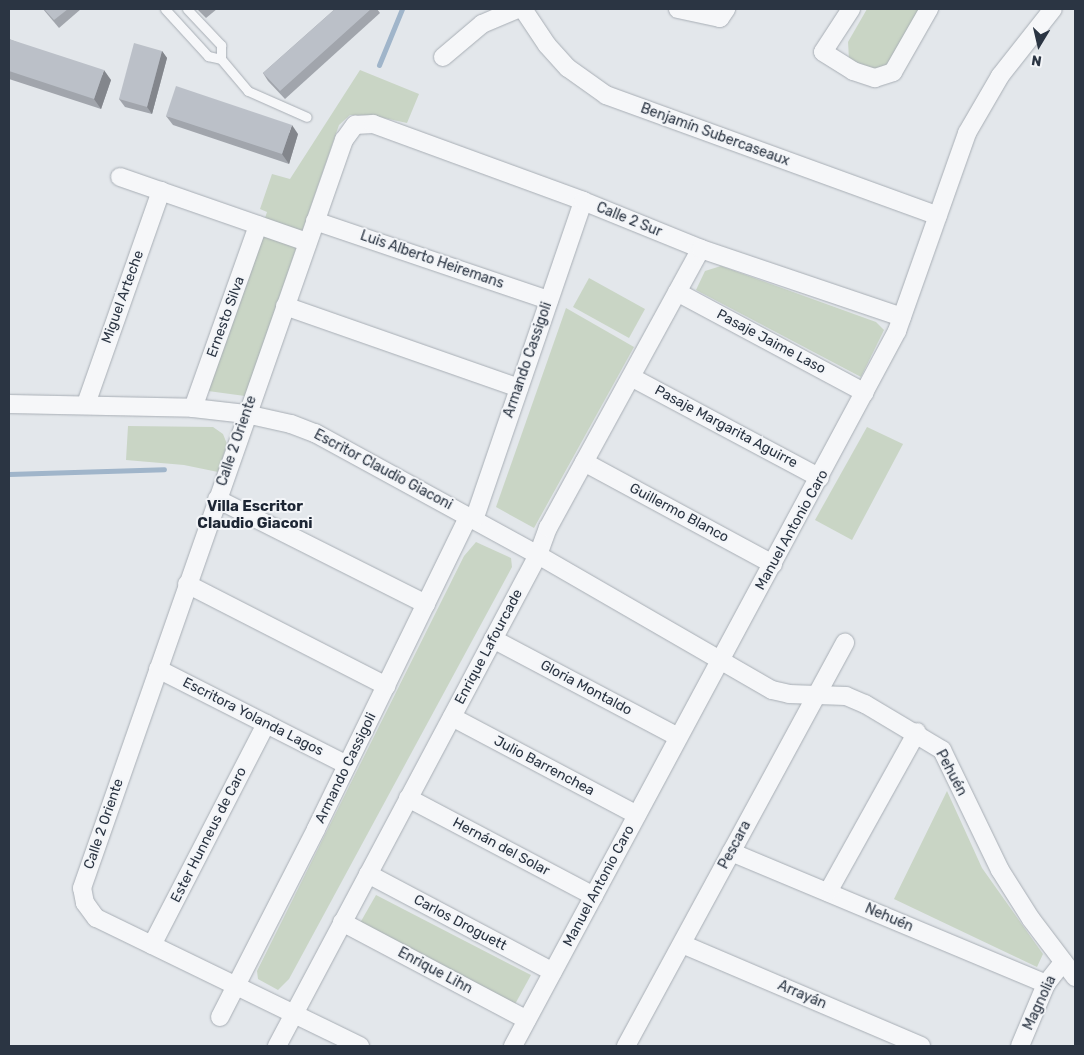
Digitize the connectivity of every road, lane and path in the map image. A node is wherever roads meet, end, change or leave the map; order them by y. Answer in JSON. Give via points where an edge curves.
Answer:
{"nodes":[{"id":1,"x":165,"y":9,"type":"edge"},
{"id":2,"x":187,"y":9,"type":"edge"},
{"id":3,"x":517,"y":9,"type":"edge"},
{"id":4,"x":523,"y":9,"type":"edge"},
{"id":5,"x":678,"y":9,"type":"edge"},
{"id":6,"x":851,"y":9,"type":"edge"},
{"id":7,"x":929,"y":9,"type":"edge"},
{"id":8,"x":1053,"y":9,"type":"edge"},
{"id":9,"x":723,"y":14,"type":"edge"},
{"id":10,"x":443,"y":57,"type":"dead end"},
{"id":11,"x":221,"y":60,"type":"junction"},
{"id":12,"x":306,"y":117,"type":"dead end"},
{"id":13,"x":355,"y":125,"type":"joint"},
{"id":14,"x":120,"y":177,"type":"dead end"},
{"id":15,"x":161,"y":191,"type":"junction"},
{"id":16,"x":583,"y":201,"type":"junction"},
{"id":17,"x":938,"y":216,"type":"junction"},
{"id":18,"x":315,"y":220,"type":"junction"},
{"id":19,"x":258,"y":225,"type":"junction"},
{"id":20,"x":307,"y":242,"type":"junction"},
{"id":21,"x":701,"y":249,"type":"junction"},
{"id":22,"x":677,"y":292,"type":"junction"},
{"id":23,"x":549,"y":300,"type":"junction"},
{"id":24,"x":285,"y":306,"type":"junction"},
{"id":25,"x":902,"y":317,"type":"junction"},
{"id":26,"x":631,"y":376,"type":"junction"},
{"id":27,"x":519,"y":388,"type":"junction"},
{"id":28,"x":865,"y":393,"type":"junction"},
{"id":29,"x":9,"y":404,"type":"edge"},
{"id":30,"x":86,"y":404,"type":"junction"},
{"id":31,"x":193,"y":408,"type":"junction"},
{"id":32,"x":246,"y":414,"type":"junction"},
{"id":33,"x":584,"y":462,"type":"junction"},
{"id":34,"x":820,"y":478,"type":"junction"},
{"id":35,"x":217,"y":499,"type":"junction"},
{"id":36,"x":471,"y":518,"type":"junction"},
{"id":37,"x":538,"y":555,"type":"junction"},
{"id":38,"x":773,"y":564,"type":"junction"},
{"id":39,"x":187,"y":584,"type":"junction"},
{"id":40,"x":426,"y":604,"type":"junction"},
{"id":41,"x":493,"y":639,"type":"junction"},
{"id":42,"x":844,"y":643,"type":"dead end"},
{"id":43,"x":720,"y":659,"type":"junction"},
{"id":44,"x":158,"y":669,"type":"junction"},
{"id":45,"x":386,"y":686,"type":"junction"},
{"id":46,"x":815,"y":695,"type":"junction"},
{"id":47,"x":452,"y":717,"type":"junction"},
{"id":48,"x":266,"y":724,"type":"junction"},
{"id":49,"x":917,"y":732,"type":"junction"},
{"id":50,"x":678,"y":737,"type":"junction"},
{"id":51,"x":348,"y":766,"type":"junction"},
{"id":52,"x":408,"y":798,"type":"junction"},
{"id":53,"x":637,"y":814,"type":"junction"},
{"id":54,"x":731,"y":852,"type":"junction"},
{"id":55,"x":368,"y":874,"type":"junction"},
{"id":56,"x":828,"y":892,"type":"junction"},
{"id":57,"x":594,"y":896,"type":"junction"},
{"id":58,"x":342,"y":922,"type":"junction"},
{"id":59,"x":682,"y":944,"type":"junction"},
{"id":60,"x":152,"y":945,"type":"junction"},
{"id":61,"x":1063,"y":962,"type":"junction"},
{"id":62,"x":553,"y":972,"type":"junction"},
{"id":63,"x":1075,"y":977,"type":"edge"},
{"id":64,"x":1046,"y":984,"type":"junction"},
{"id":65,"x":235,"y":985,"type":"junction"},
{"id":66,"x":294,"y":1014,"type":"junction"},
{"id":67,"x":220,"y":1017,"type":"dead end"},
{"id":68,"x":527,"y":1020,"type":"junction"},
{"id":69,"x":277,"y":1046,"type":"edge"},
{"id":70,"x":360,"y":1046,"type":"edge"},
{"id":71,"x":513,"y":1046,"type":"edge"},
{"id":72,"x":626,"y":1046,"type":"edge"},
{"id":73,"x":921,"y":1046,"type":"edge"},
{"id":74,"x":1020,"y":1046,"type":"edge"}],
"edges":[{"from":1,"to":11,"type":"lane","via":[[208,56]]},
{"from":2,"to":11,"type":"lane","via":[[221,45]]},
{"from":3,"to":10,"type":"street","via":[[482,24]]},
{"from":4,"to":17,"type":"street","name":"Benjamín Subercaseaux","via":[[568,68],[606,95]]},
{"from":5,"to":9,"type":"street"},
{"from":6,"to":7,"type":"street","via":[[824,52],[853,71],[875,78],[887,76],[897,66]]},
{"from":8,"to":17,"type":"street","name":"Manuel Antonio Caro","via":[[1000,76],[967,133]]},
{"from":11,"to":12,"type":"lane","via":[[248,91]]},
{"from":13,"to":16,"type":"street","name":"Calle 2 Sur","via":[[373,124]]},
{"from":13,"to":18,"type":"street","name":"Calle 2 Oriente","via":[[344,140]]},
{"from":14,"to":15,"type":"street"},
{"from":15,"to":19,"type":"street"},
{"from":15,"to":30,"type":"street","name":"Miguel Arteche"},
{"from":16,"to":21,"type":"street","name":"Calle 2 Sur"},
{"from":16,"to":23,"type":"street","name":"Armando Cassigoli"},
{"from":17,"to":25,"type":"street","name":"Manuel Antonio Caro"},
{"from":18,"to":20,"type":"street","name":"Calle 2 Oriente"},
{"from":18,"to":23,"type":"street","name":"Luis Alberto Heiremans"},
{"from":19,"to":20,"type":"street"},
{"from":19,"to":31,"type":"street","name":"Ernesto Silva"},
{"from":20,"to":24,"type":"street","name":"Calle 2 Oriente"},
{"from":21,"to":22,"type":"street","name":"Enrique Lafourcade"},
{"from":21,"to":25,"type":"street","name":"Calle 2 Sur"},
{"from":22,"to":26,"type":"street","name":"Enrique Lafourcade"},
{"from":22,"to":28,"type":"street","name":"Pasaje Jaime Laso"},
{"from":23,"to":27,"type":"street","name":"Armando Cassigoli"},
{"from":24,"to":27,"type":"street"},
{"from":24,"to":32,"type":"street","name":"Calle 2 Oriente"},
{"from":25,"to":28,"type":"street","name":"Manuel Antonio Caro"},
{"from":26,"to":33,"type":"street","name":"Enrique Lafourcade"},
{"from":26,"to":34,"type":"street","name":"Pasaje Margarita Aguirre"},
{"from":27,"to":36,"type":"street","name":"Armando Cassigoli"},
{"from":28,"to":34,"type":"street","name":"Manuel Antonio Caro"},
{"from":29,"to":30,"type":"street","name":"Escritor Claudio Giaconi"},
{"from":30,"to":31,"type":"street","name":"Escritor Claudio Giaconi"},
{"from":31,"to":32,"type":"street","name":"Escritor Claudio Giaconi"},
{"from":32,"to":35,"type":"street","name":"Calle 2 Oriente"},
{"from":32,"to":36,"type":"street","name":"Escritor Claudio Giaconi","via":[[314,433]]},
{"from":33,"to":37,"type":"street","name":"Enrique Lafourcade","via":[[548,528]]},
{"from":33,"to":38,"type":"street","name":"Guillermo Blanco"},
{"from":34,"to":38,"type":"street","name":"Manuel Antonio Caro"},
{"from":35,"to":39,"type":"street","name":"Calle 2 Oriente"},
{"from":35,"to":40,"type":"street"},
{"from":36,"to":37,"type":"street","name":"Escritor Claudio Giaconi"},
{"from":36,"to":40,"type":"street","name":"Armando Cassigoli"},
{"from":37,"to":41,"type":"street","name":"Enrique Lafourcade"},
{"from":37,"to":43,"type":"street","name":"Escritor Claudio Giaconi"},
{"from":38,"to":43,"type":"street","name":"Manuel Antonio Caro"},
{"from":39,"to":44,"type":"street","name":"Calle 2 Oriente"},
{"from":39,"to":45,"type":"street"},
{"from":40,"to":45,"type":"street","name":"Armando Cassigoli"},
{"from":41,"to":47,"type":"street","name":"Enrique Lafourcade"},
{"from":41,"to":50,"type":"street","name":"Gloria Montaldo"},
{"from":42,"to":46,"type":"street","name":"Pescara"},
{"from":43,"to":46,"type":"street","name":"Pehuén","via":[[772,690]]},
{"from":43,"to":50,"type":"street","name":"Manuel Antonio Caro"},
{"from":44,"to":48,"type":"street","name":"Escritora Yolanda Lagos"},
{"from":44,"to":60,"type":"street","name":"Calle 2 Oriente","via":[[82,888],[85,903],[96,918]]},
{"from":45,"to":51,"type":"street","name":"Armando Cassigoli"},
{"from":46,"to":49,"type":"street","name":"Pehuén","via":[[855,699]]},
{"from":46,"to":54,"type":"street","name":"Pescara"},
{"from":47,"to":52,"type":"street","name":"Enrique Lafourcade"},
{"from":47,"to":53,"type":"street","name":"Julio Barrenchea"},
{"from":48,"to":51,"type":"street","name":"Escritora Yolanda Lagos"},
{"from":48,"to":60,"type":"street","name":"Ester Hunneus de Caro"},
{"from":49,"to":56,"type":"street"},
{"from":49,"to":61,"type":"street","name":"Pehuén","via":[[935,743],[946,757],[1000,870]]},
{"from":50,"to":53,"type":"street","name":"Manuel Antonio Caro"},
{"from":51,"to":65,"type":"street","name":"Armando Cassigoli"},
{"from":52,"to":55,"type":"street","name":"Enrique Lafourcade"},
{"from":52,"to":57,"type":"street","name":"Hernán del Solar"},
{"from":53,"to":57,"type":"street","name":"Manuel Antonio Caro"},
{"from":54,"to":56,"type":"street","name":"Nehuén"},
{"from":54,"to":59,"type":"street","name":"Pescara"},
{"from":55,"to":58,"type":"street","name":"Enrique Lafourcade"},
{"from":55,"to":62,"type":"street","name":"Carlos Droguett"},
{"from":56,"to":64,"type":"street","name":"Nehuén"},
{"from":57,"to":62,"type":"street","name":"Manuel Antonio Caro"},
{"from":58,"to":66,"type":"street","name":"Enrique Lafourcade"},
{"from":58,"to":68,"type":"street","name":"Enrique Lihn"},
{"from":59,"to":72,"type":"street","name":"Pescara"},
{"from":59,"to":73,"type":"street","name":"Arrayán"},
{"from":60,"to":65,"type":"street"},
{"from":61,"to":63,"type":"street","name":"Pehuén"},
{"from":61,"to":64,"type":"street","name":"Magnolia"},
{"from":62,"to":68,"type":"street","name":"Manuel Antonio Caro"},
{"from":64,"to":74,"type":"street","name":"Magnolia"},
{"from":65,"to":66,"type":"street"},
{"from":65,"to":67,"type":"street","name":"Armando Cassigoli"},
{"from":66,"to":69,"type":"street","name":"Enrique Lafourcade"},
{"from":66,"to":70,"type":"street"},
{"from":68,"to":71,"type":"street","name":"Manuel Antonio Caro"}]}
